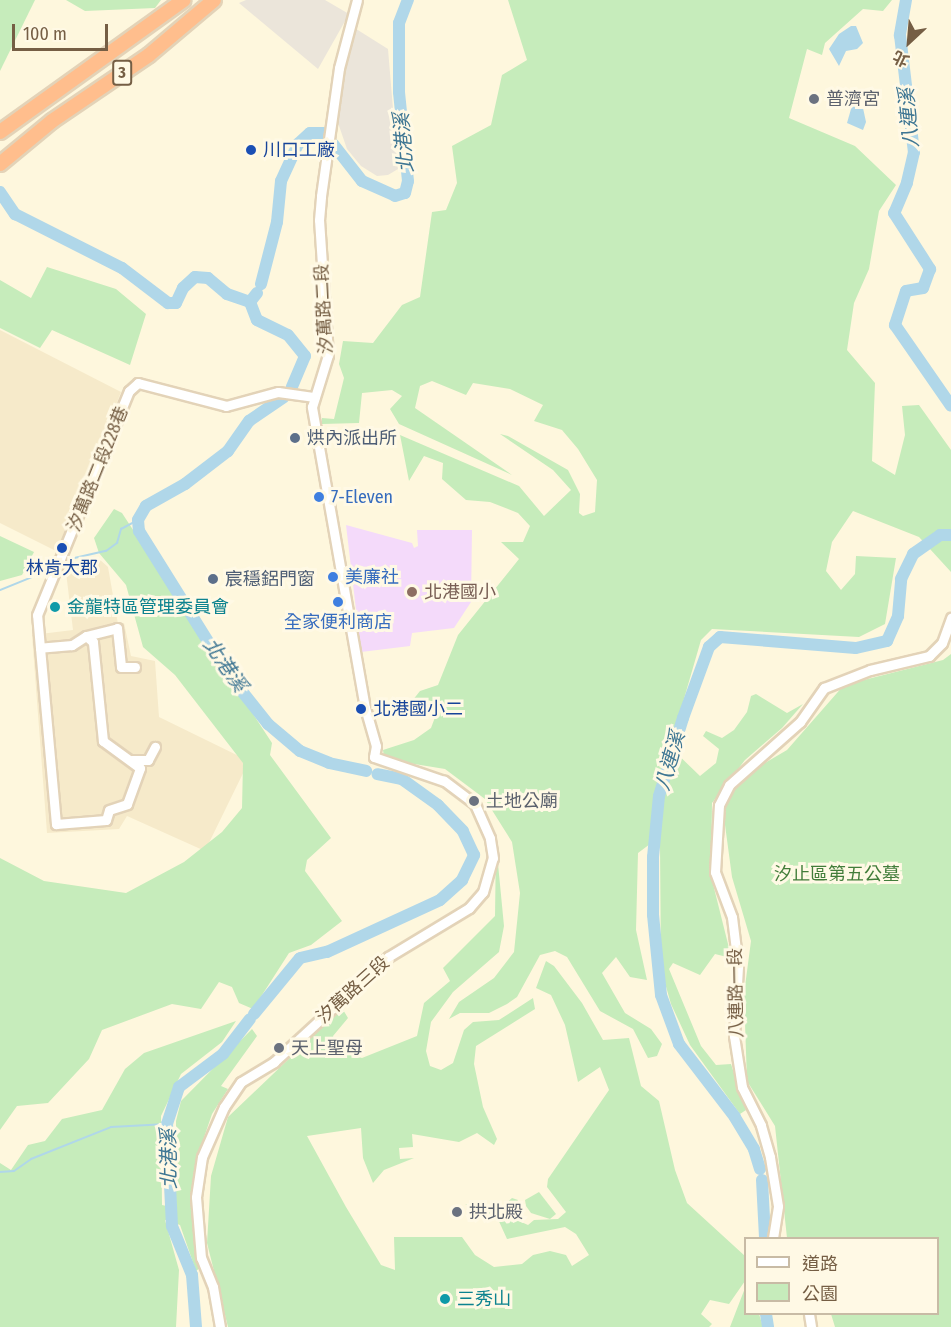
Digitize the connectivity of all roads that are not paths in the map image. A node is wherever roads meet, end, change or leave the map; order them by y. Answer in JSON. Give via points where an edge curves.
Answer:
{"nodes":[{"id":1,"x":184,"y":0,"type":"edge"},
{"id":2,"x":214,"y":0,"type":"edge"},
{"id":3,"x":357,"y":0,"type":"edge"},
{"id":4,"x":0,"y":132,"type":"edge"},
{"id":5,"x":0,"y":164,"type":"edge"},
{"id":6,"x":315,"y":397,"type":"junction"},
{"id":7,"x":951,"y":618,"type":"edge"},
{"id":8,"x":86,"y":636,"type":"junction"},
{"id":9,"x":40,"y":648,"type":"junction"},
{"id":10,"x":135,"y":667,"type":"dead end"},
{"id":11,"x":154,"y":747,"type":"dead end"},
{"id":12,"x":374,"y":757,"type":"joint"},
{"id":13,"x":132,"y":760,"type":"junction"},
{"id":14,"x":773,"y":1237,"type":"edge"},
{"id":15,"x":220,"y":1327,"type":"edge"}],
"edges":[{"from":1,"to":4,"type":"highway","number":"3"},
{"from":2,"to":5,"type":"highway","number":"3","via":[[149,55]]},
{"from":3,"to":6,"type":"street","name":"汐萬路二段","via":[[339,68],[321,196],[319,220],[328,355]]},
{"from":6,"to":9,"type":"street","name":"汐萬路二段228巷","via":[[278,392],[226,406],[138,383],[129,391],[37,615]]},
{"from":6,"to":12,"type":"street","name":"汐萬路二段","via":[[312,407],[364,708],[376,746]]},
{"from":7,"to":14,"type":"street","name":"八連路一段","via":[[942,643],[929,656],[870,670],[824,688],[800,722],[729,785],[718,805],[715,872],[732,917],[738,966],[734,1036],[744,1094],[761,1125],[770,1157],[778,1206]]},
{"from":8,"to":9,"type":"street","via":[[72,645]]},
{"from":8,"to":10,"type":"street","via":[[117,628],[121,667]]},
{"from":8,"to":13,"type":"street","via":[[93,642],[103,741]]},
{"from":9,"to":13,"type":"street","via":[[56,824],[106,820],[109,810],[127,804],[140,768]]},
{"from":11,"to":13,"type":"street","via":[[148,760]]},
{"from":12,"to":15,"type":"street","name":"汐萬路三段","via":[[444,781],[475,804],[490,838],[493,858],[483,892],[469,908],[388,957],[274,1062],[241,1082],[224,1107],[202,1157],[195,1197],[201,1258],[213,1287]]}]}
